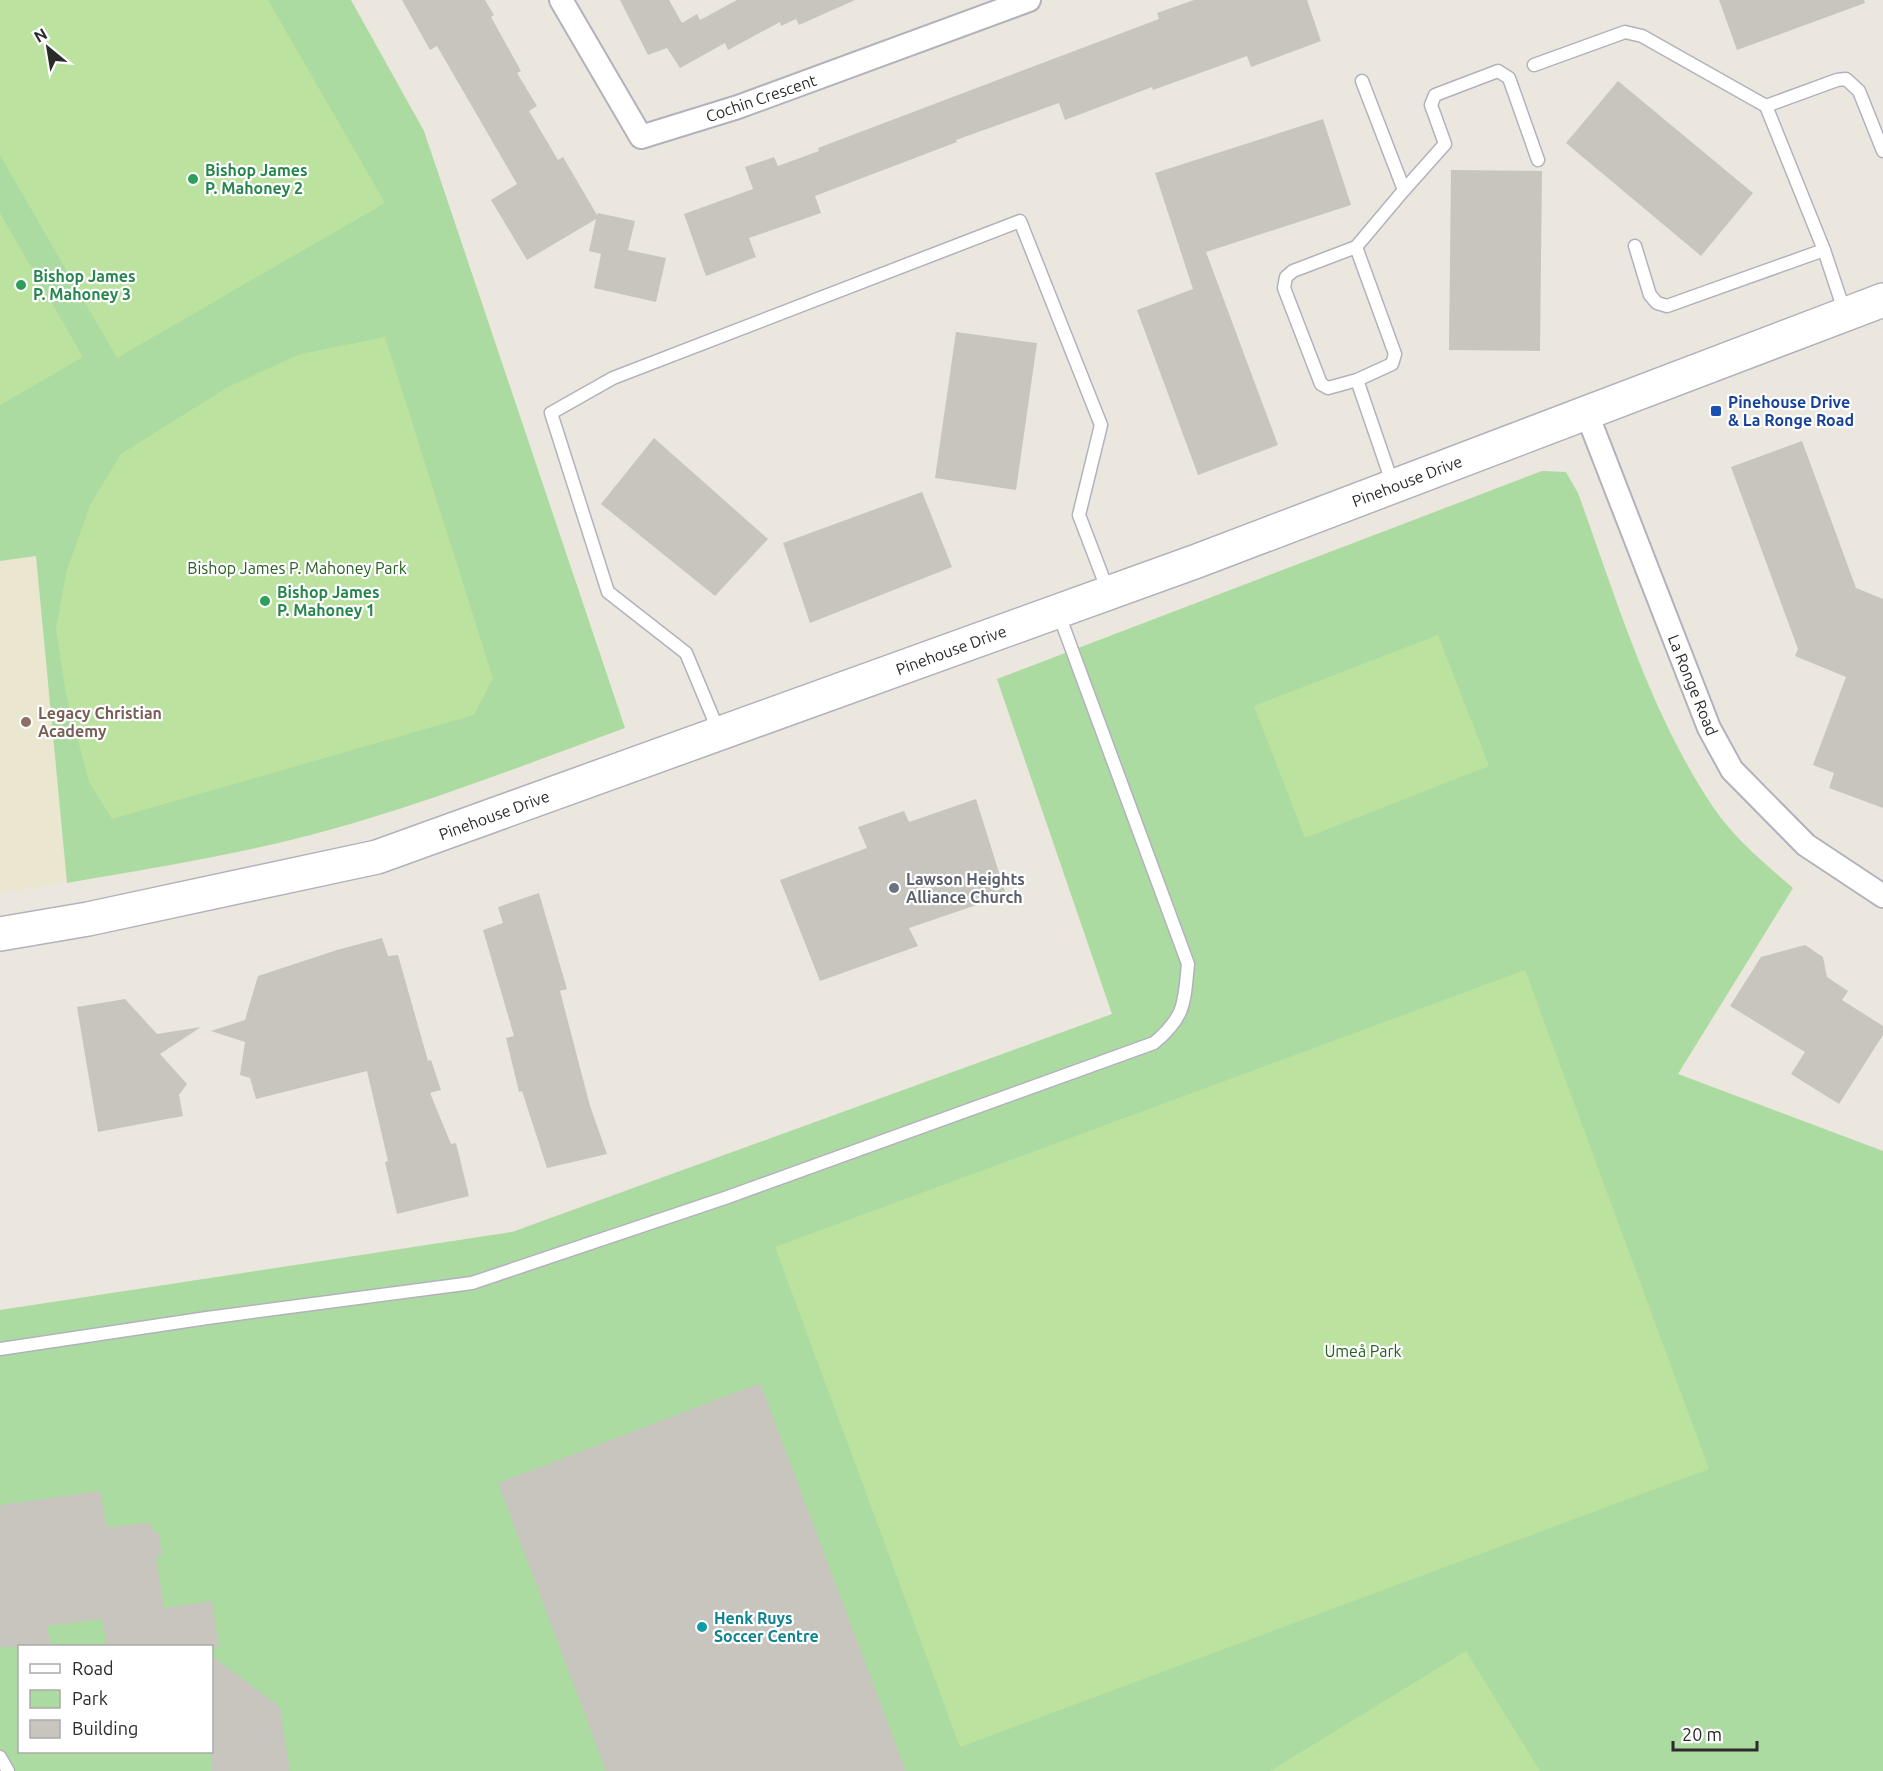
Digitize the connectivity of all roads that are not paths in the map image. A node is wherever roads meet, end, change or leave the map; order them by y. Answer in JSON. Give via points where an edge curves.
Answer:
{"nodes":[{"id":1,"x":561,"y":0,"type":"edge"},
{"id":2,"x":1029,"y":0,"type":"edge"},
{"id":3,"x":1534,"y":65,"type":"dead end"},
{"id":4,"x":1362,"y":81,"type":"dead end"},
{"id":5,"x":1767,"y":106,"type":"junction"},
{"id":6,"x":1883,"y":151,"type":"edge"},
{"id":7,"x":1538,"y":160,"type":"dead end"},
{"id":8,"x":1404,"y":190,"type":"junction"},
{"id":9,"x":1635,"y":246,"type":"dead end"},
{"id":10,"x":1356,"y":247,"type":"junction"},
{"id":11,"x":1824,"y":250,"type":"junction"},
{"id":12,"x":1883,"y":300,"type":"edge"},
{"id":13,"x":1846,"y":315,"type":"junction"},
{"id":14,"x":1357,"y":380,"type":"junction"},
{"id":15,"x":1587,"y":414,"type":"junction"},
{"id":16,"x":1393,"y":486,"type":"junction"},
{"id":17,"x":1109,"y":593,"type":"junction"},
{"id":18,"x":1058,"y":611,"type":"junction"},
{"id":19,"x":719,"y":733,"type":"junction"},
{"id":20,"x":1883,"y":896,"type":"edge"},
{"id":21,"x":0,"y":934,"type":"edge"},
{"id":22,"x":0,"y":1349,"type":"edge"},
{"id":23,"x":0,"y":1756,"type":"edge"},
{"id":24,"x":8,"y":1771,"type":"edge"}],
"edges":[{"from":1,"to":2,"type":"street","name":"Cochin Crescent","via":[[641,137],[738,107]]},
{"from":3,"to":5,"type":"lane","via":[[1625,32],[1642,36]]},
{"from":4,"to":8,"type":"lane"},
{"from":5,"to":6,"type":"lane","via":[[1846,80],[1859,91]]},
{"from":5,"to":11,"type":"lane"},
{"from":7,"to":8,"type":"lane","via":[[1509,78],[1498,71],[1431,99],[1445,144]]},
{"from":8,"to":10,"type":"lane"},
{"from":9,"to":11,"type":"lane","via":[[1650,294],[1657,303],[1667,306]]},
{"from":10,"to":14,"type":"lane","via":[[1395,354],[1392,364]]},
{"from":10,"to":14,"type":"lane","via":[[1293,271],[1286,277],[1284,288],[1321,384],[1328,388]]},
{"from":11,"to":13,"type":"lane"},
{"from":12,"to":13,"type":"street","name":"Pinehouse Drive"},
{"from":13,"to":15,"type":"street","name":"Pinehouse Drive"},
{"from":14,"to":16,"type":"lane"},
{"from":15,"to":16,"type":"street","name":"Pinehouse Drive"},
{"from":15,"to":20,"type":"street","name":"La Ronge Road","via":[[1708,728],[1732,770],[1806,845]]},
{"from":16,"to":17,"type":"street","name":"Pinehouse Drive"},
{"from":17,"to":18,"type":"street","name":"Pinehouse Drive"},
{"from":17,"to":19,"type":"lane","via":[[1079,515],[1101,425],[1020,221],[613,378],[551,413],[608,592],[686,653]]},
{"from":18,"to":19,"type":"street","name":"Pinehouse Drive"},
{"from":18,"to":22,"type":"lane","via":[[1188,964],[1184,1009],[1154,1043],[725,1198],[472,1283]]},
{"from":19,"to":21,"type":"street","name":"Pinehouse Drive","via":[[377,857]]},
{"from":23,"to":24,"type":"lane"}]}
